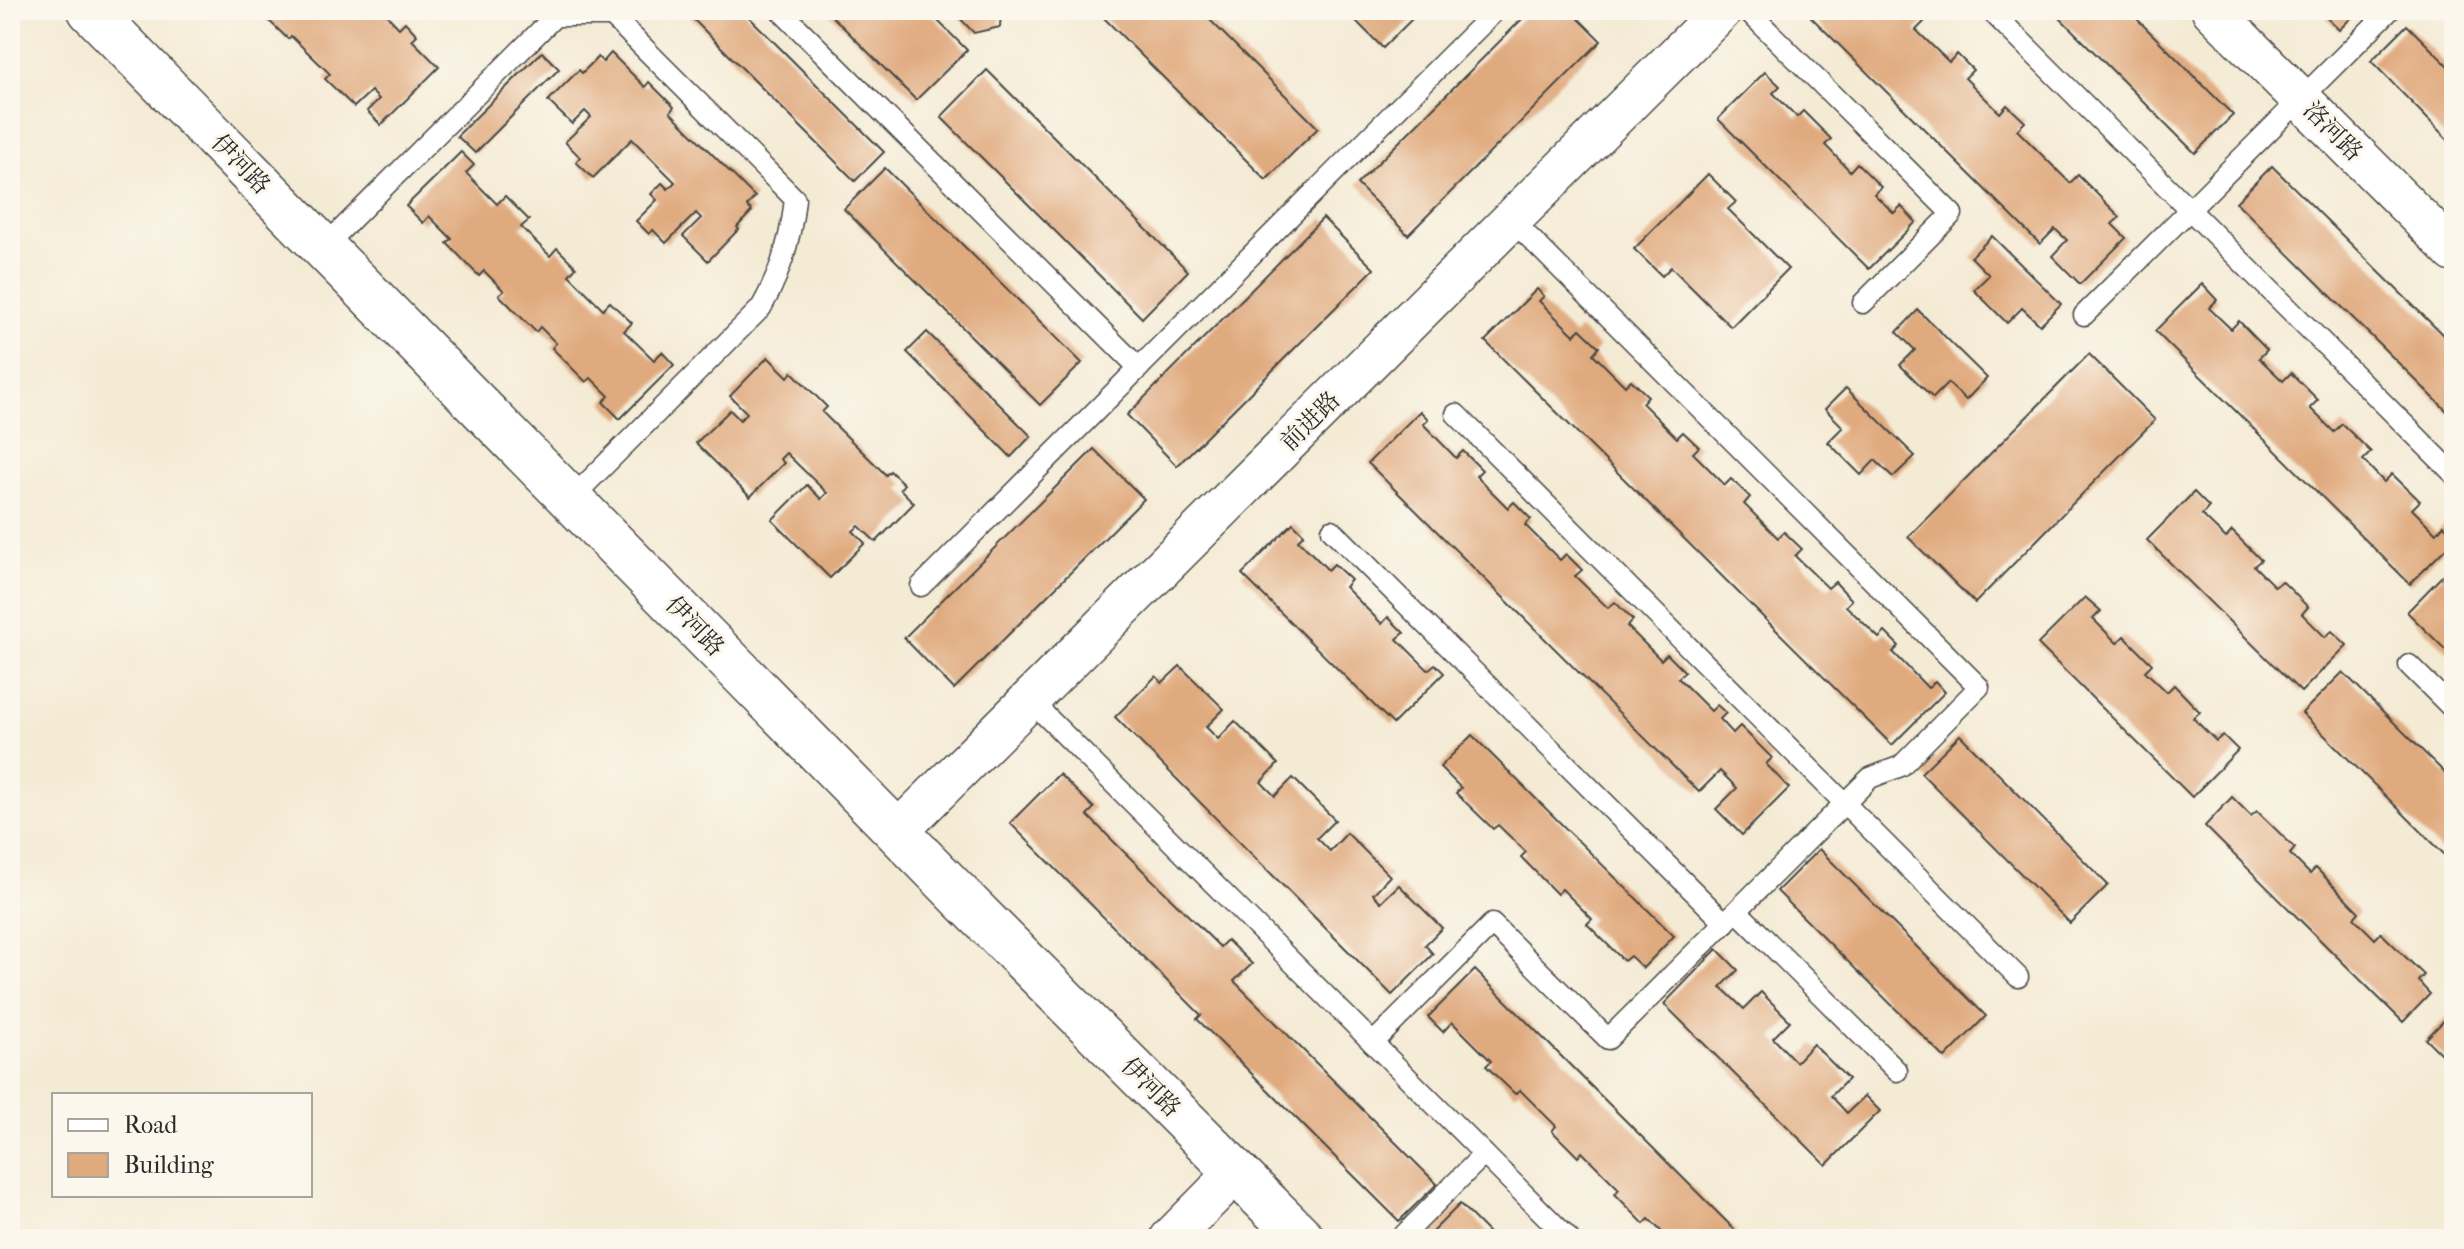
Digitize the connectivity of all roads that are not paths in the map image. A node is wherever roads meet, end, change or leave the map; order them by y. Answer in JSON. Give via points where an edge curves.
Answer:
{"nodes":[{"id":1,"x":90,"y":10,"type":"edge"},
{"id":2,"x":780,"y":10,"type":"edge"},
{"id":3,"x":1496,"y":10,"type":"edge"},
{"id":4,"x":1722,"y":10,"type":"edge"},
{"id":5,"x":1747,"y":10,"type":"edge"},
{"id":6,"x":1990,"y":10,"type":"edge"},
{"id":7,"x":2212,"y":10,"type":"edge"},
{"id":8,"x":2390,"y":10,"type":"edge"},
{"id":9,"x":552,"y":13,"type":"edge"},
{"id":10,"x":611,"y":13,"type":"edge"},
{"id":11,"x":2301,"y":99,"type":"junction"},
{"id":12,"x":2189,"y":210,"type":"junction"},
{"id":13,"x":1512,"y":220,"type":"junction"},
{"id":14,"x":323,"y":248,"type":"junction"},
{"id":15,"x":2454,"y":252,"type":"edge"},
{"id":16,"x":1863,"y":303,"type":"dead end"},
{"id":17,"x":2084,"y":315,"type":"dead end"},
{"id":18,"x":1139,"y":368,"type":"junction"},
{"id":19,"x":1456,"y":414,"type":"dead end"},
{"id":20,"x":2454,"y":474,"type":"edge"},
{"id":21,"x":571,"y":499,"type":"junction"},
{"id":22,"x":1332,"y":530,"type":"dead end"},
{"id":23,"x":921,"y":586,"type":"dead end"},
{"id":24,"x":2409,"y":665,"type":"dead end"},
{"id":25,"x":1030,"y":700,"type":"junction"},
{"id":26,"x":2454,"y":710,"type":"edge"},
{"id":27,"x":1844,"y":803,"type":"junction"},
{"id":28,"x":897,"y":832,"type":"junction"},
{"id":29,"x":1731,"y":917,"type":"junction"},
{"id":30,"x":2018,"y":977,"type":"dead end"},
{"id":31,"x":1373,"y":1043,"type":"junction"},
{"id":32,"x":1897,"y":1071,"type":"dead end"},
{"id":33,"x":1484,"y":1154,"type":"junction"},
{"id":34,"x":1236,"y":1172,"type":"junction"},
{"id":35,"x":1170,"y":1239,"type":"edge"},
{"id":36,"x":1303,"y":1239,"type":"edge"},
{"id":37,"x":1400,"y":1239,"type":"edge"},
{"id":38,"x":1569,"y":1239,"type":"edge"}],
"edges":[{"from":1,"to":14,"type":"street","name":"伊河路"},
{"from":2,"to":18,"type":"lane"},
{"from":3,"to":18,"type":"lane"},
{"from":4,"to":13,"type":"street","name":"前进路"},
{"from":5,"to":16,"type":"lane","via":[[1952,214]]},
{"from":6,"to":12,"type":"lane"},
{"from":7,"to":11,"type":"street","name":"洛河路"},
{"from":8,"to":11,"type":"lane"},
{"from":9,"to":10,"type":"lane"},
{"from":9,"to":14,"type":"lane"},
{"from":10,"to":21,"type":"lane","via":[[795,199],[788,245],[761,308]]},
{"from":11,"to":12,"type":"lane"},
{"from":11,"to":15,"type":"street","name":"洛河路"},
{"from":12,"to":17,"type":"lane"},
{"from":12,"to":20,"type":"lane"},
{"from":13,"to":25,"type":"street","name":"前进路"},
{"from":13,"to":27,"type":"lane","via":[[1979,687],[1901,766],[1870,778]]},
{"from":14,"to":21,"type":"street","name":"伊河路"},
{"from":18,"to":23,"type":"lane"},
{"from":19,"to":27,"type":"lane"},
{"from":21,"to":28,"type":"street","name":"伊河路"},
{"from":22,"to":29,"type":"lane"},
{"from":24,"to":26,"type":"lane"},
{"from":25,"to":28,"type":"street","name":"前进路"},
{"from":25,"to":31,"type":"lane"},
{"from":27,"to":29,"type":"lane"},
{"from":27,"to":30,"type":"lane"},
{"from":28,"to":34,"type":"street","name":"伊河路"},
{"from":29,"to":31,"type":"lane","via":[[1608,1039],[1492,924]]},
{"from":29,"to":32,"type":"lane"},
{"from":31,"to":33,"type":"lane"},
{"from":33,"to":37,"type":"lane"},
{"from":33,"to":38,"type":"lane"},
{"from":34,"to":35,"type":"street"},
{"from":34,"to":36,"type":"street","name":"伊河路"}]}
